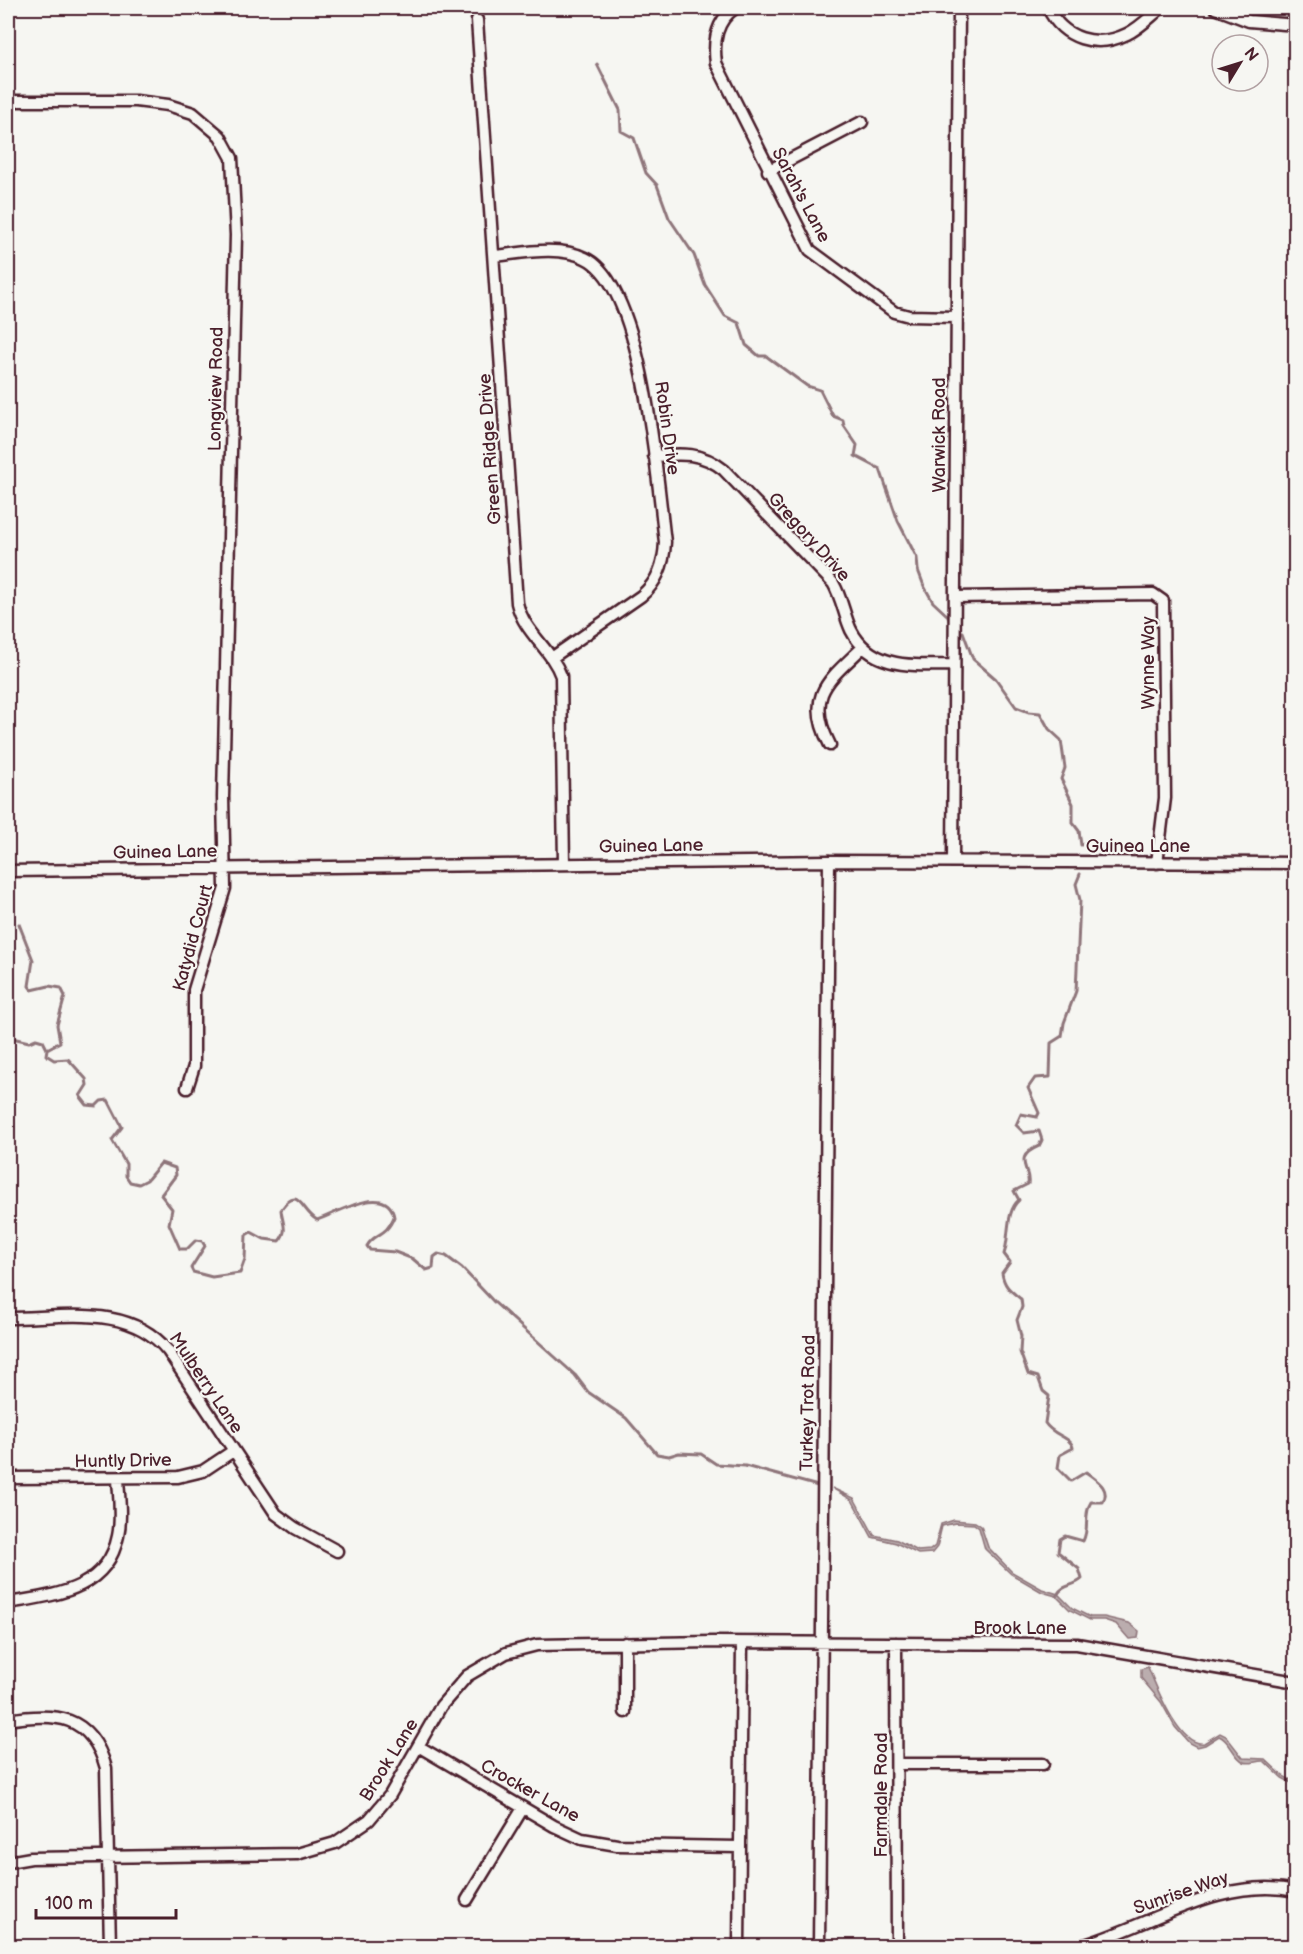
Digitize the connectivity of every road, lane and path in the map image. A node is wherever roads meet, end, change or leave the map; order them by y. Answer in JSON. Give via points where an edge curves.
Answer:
{"nodes":[{"id":1,"x":735,"y":8,"type":"edge"},
{"id":2,"x":959,"y":8,"type":"edge"},
{"id":3,"x":1048,"y":8,"type":"edge"},
{"id":4,"x":1161,"y":8,"type":"edge"},
{"id":5,"x":1215,"y":8,"type":"edge"},
{"id":6,"x":477,"y":20,"type":"dead end"},
{"id":7,"x":1296,"y":25,"type":"edge"},
{"id":8,"x":8,"y":101,"type":"edge"},
{"id":9,"x":862,"y":122,"type":"dead end"},
{"id":10,"x":768,"y":171,"type":"junction"},
{"id":11,"x":494,"y":256,"type":"junction"},
{"id":12,"x":956,"y":317,"type":"junction"},
{"id":13,"x":654,"y":456,"type":"junction"},
{"id":14,"x":955,"y":597,"type":"junction"},
{"id":15,"x":863,"y":647,"type":"junction"},
{"id":16,"x":553,"y":657,"type":"junction"},
{"id":17,"x":954,"y":665,"type":"junction"},
{"id":18,"x":830,"y":745,"type":"dead end"},
{"id":19,"x":829,"y":861,"type":"junction"},
{"id":20,"x":953,"y":861,"type":"junction"},
{"id":21,"x":564,"y":863,"type":"junction"},
{"id":22,"x":1157,"y":863,"type":"junction"},
{"id":23,"x":1296,"y":863,"type":"edge"},
{"id":24,"x":224,"y":868,"type":"junction"},
{"id":25,"x":8,"y":871,"type":"edge"},
{"id":26,"x":187,"y":1088,"type":"dead end"},
{"id":27,"x":8,"y":1318,"type":"edge"},
{"id":28,"x":233,"y":1451,"type":"junction"},
{"id":29,"x":8,"y":1478,"type":"edge"},
{"id":30,"x":118,"y":1479,"type":"junction"},
{"id":31,"x":337,"y":1551,"type":"dead end"},
{"id":32,"x":8,"y":1603,"type":"edge"},
{"id":33,"x":742,"y":1643,"type":"junction"},
{"id":34,"x":896,"y":1643,"type":"junction"},
{"id":35,"x":625,"y":1644,"type":"junction"},
{"id":36,"x":822,"y":1644,"type":"junction"},
{"id":37,"x":1296,"y":1682,"type":"edge"},
{"id":38,"x":625,"y":1712,"type":"dead end"},
{"id":39,"x":8,"y":1720,"type":"edge"},
{"id":40,"x":418,"y":1746,"type":"junction"},
{"id":41,"x":898,"y":1764,"type":"junction"},
{"id":42,"x":1043,"y":1764,"type":"dead end"},
{"id":43,"x":523,"y":1808,"type":"junction"},
{"id":44,"x":740,"y":1847,"type":"junction"},
{"id":45,"x":109,"y":1857,"type":"junction"},
{"id":46,"x":8,"y":1862,"type":"edge"},
{"id":47,"x":1296,"y":1891,"type":"edge"},
{"id":48,"x":467,"y":1900,"type":"dead end"},
{"id":49,"x":110,"y":1947,"type":"edge"},
{"id":50,"x":739,"y":1947,"type":"edge"},
{"id":51,"x":819,"y":1947,"type":"edge"},
{"id":52,"x":897,"y":1947,"type":"edge"},
{"id":53,"x":1081,"y":1947,"type":"edge"}],
"edges":[{"from":1,"to":10,"type":"street","name":"Sarah's Lane","via":[[717,30],[716,63]]},
{"from":2,"to":12,"type":"street","name":"Warwick Road"},
{"from":3,"to":4,"type":"street","via":[[1068,34],[1105,41],[1129,33]]},
{"from":5,"to":7,"type":"street","via":[[1249,21]]},
{"from":6,"to":11,"type":"street","name":"Green Ridge Drive"},
{"from":8,"to":24,"type":"street","name":"Longview Road","via":[[136,101],[182,108],[212,127],[232,158],[236,235]]},
{"from":9,"to":10,"type":"street"},
{"from":10,"to":12,"type":"street","name":"Sarah's Lane","via":[[804,242],[816,257],[894,312]]},
{"from":11,"to":13,"type":"street","name":"Robin Drive","via":[[561,251],[586,258],[605,273],[616,291],[645,381]]},
{"from":11,"to":16,"type":"street","name":"Green Ridge Drive","via":[[517,603],[526,627]]},
{"from":12,"to":14,"type":"street","name":"Warwick Road"},
{"from":13,"to":15,"type":"street","name":"Gregory Drive","via":[[694,454],[724,470],[833,583],[852,632]]},
{"from":13,"to":16,"type":"street","name":"Robin Drive","via":[[665,542],[659,574],[641,597]]},
{"from":14,"to":17,"type":"street","name":"Warwick Road"},
{"from":14,"to":22,"type":"street","name":"Wynne Way","via":[[1154,594],[1163,600],[1165,798]]},
{"from":15,"to":17,"type":"street","via":[[897,664]]},
{"from":15,"to":18,"type":"street","via":[[832,677],[820,698],[819,725]]},
{"from":16,"to":21,"type":"street","name":"Green Ridge Drive","via":[[564,697]]},
{"from":17,"to":20,"type":"street","name":"Warwick Road"},
{"from":19,"to":20,"type":"street","name":"Guinea Lane"},
{"from":19,"to":21,"type":"street","name":"Guinea Lane"},
{"from":19,"to":36,"type":"street","name":"Turkey Trot Road"},
{"from":20,"to":22,"type":"street","name":"Guinea Lane"},
{"from":21,"to":24,"type":"street","name":"Guinea Lane"},
{"from":22,"to":23,"type":"street","name":"Guinea Lane"},
{"from":24,"to":25,"type":"street","name":"Guinea Lane"},
{"from":24,"to":26,"type":"street","name":"Katydid Court","via":[[223,899],[197,972],[194,1066]]},
{"from":27,"to":28,"type":"street","name":"Mulberry Lane","via":[[109,1317],[149,1331],[168,1351]]},
{"from":28,"to":30,"type":"street","name":"Huntly Drive","via":[[189,1476]]},
{"from":28,"to":31,"type":"street","name":"Mulberry Lane","via":[[276,1514]]},
{"from":29,"to":30,"type":"street","name":"Huntly Drive"},
{"from":30,"to":32,"type":"street","via":[[118,1535],[111,1557],[98,1574],[61,1594]]},
{"from":33,"to":35,"type":"street","name":"Brook Lane"},
{"from":33,"to":36,"type":"street","name":"Brook Lane"},
{"from":33,"to":44,"type":"street"},
{"from":34,"to":36,"type":"street","name":"Brook Lane"},
{"from":34,"to":37,"type":"street","name":"Brook Lane","via":[[1077,1644]]},
{"from":34,"to":41,"type":"street","name":"Farmdale Road"},
{"from":35,"to":38,"type":"street"},
{"from":35,"to":40,"type":"street","name":"Brook Lane","via":[[537,1645],[489,1660],[453,1690]]},
{"from":36,"to":51,"type":"street","name":"Turkey Trot Road"},
{"from":39,"to":45,"type":"street","via":[[57,1716],[78,1724],[97,1743],[106,1768]]},
{"from":40,"to":43,"type":"street","name":"Crocker Lane"},
{"from":40,"to":45,"type":"street","name":"Brook Lane","via":[[390,1795],[369,1820],[344,1838],[317,1849],[297,1854]]},
{"from":41,"to":42,"type":"street"},
{"from":41,"to":52,"type":"street","name":"Farmdale Road"},
{"from":43,"to":44,"type":"street","name":"Crocker Lane","via":[[573,1835],[602,1844]]},
{"from":43,"to":48,"type":"street"},
{"from":44,"to":50,"type":"street"},
{"from":45,"to":46,"type":"street","name":"Brook Lane"},
{"from":45,"to":49,"type":"street"},
{"from":47,"to":53,"type":"street","name":"Sunrise Way","via":[[1257,1887],[1229,1891]]}]}
